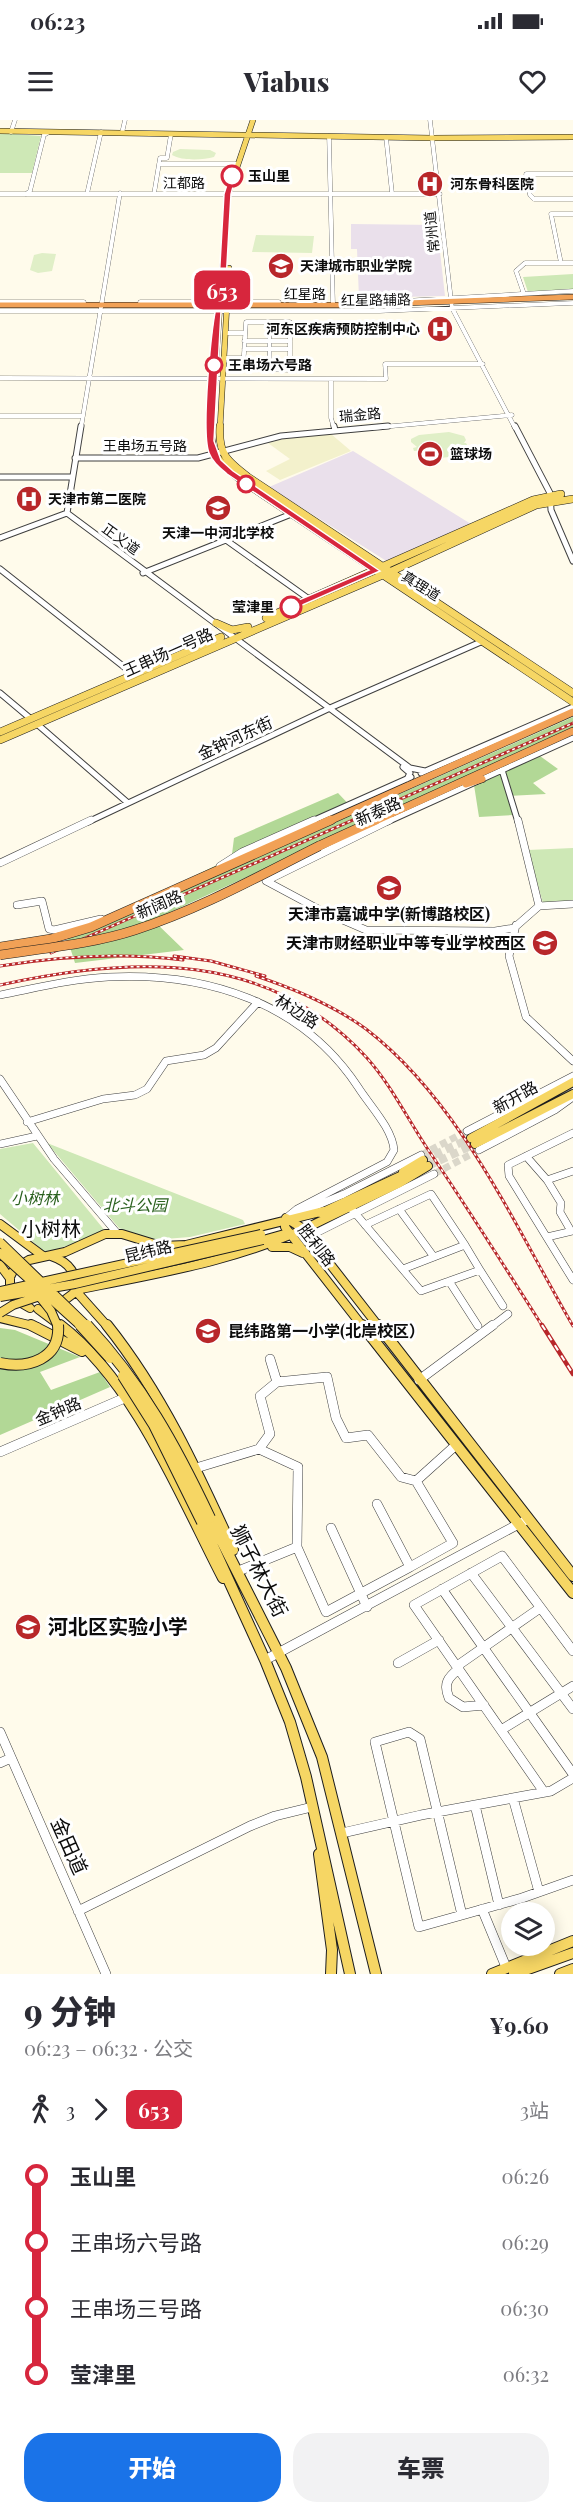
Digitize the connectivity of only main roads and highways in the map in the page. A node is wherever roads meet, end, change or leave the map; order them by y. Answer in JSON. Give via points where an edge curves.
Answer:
{"nodes":[{"id":1,"x":253,"y":120,"type":"edge"},
{"id":2,"x":259,"y":120,"type":"edge"},
{"id":3,"x":0,"y":131,"type":"edge"},
{"id":4,"x":43,"y":133,"type":"junction"},
{"id":5,"x":101,"y":133,"type":"junction"},
{"id":6,"x":171,"y":134,"type":"junction"},
{"id":7,"x":254,"y":136,"type":"junction"},
{"id":8,"x":573,"y":137,"type":"edge"},
{"id":9,"x":229,"y":194,"type":"junction"},
{"id":10,"x":433,"y":298,"type":"road end"},
{"id":11,"x":573,"y":298,"type":"edge"},
{"id":12,"x":451,"y":302,"type":"junction"},
{"id":13,"x":0,"y":306,"type":"edge"},
{"id":14,"x":99,"y":307,"type":"junction"},
{"id":15,"x":222,"y":308,"type":"junction"},
{"id":16,"x":572,"y":497,"type":"edge"},
{"id":17,"x":388,"y":569,"type":"junction"},
{"id":18,"x":379,"y":573,"type":"junction"},
{"id":19,"x":364,"y":577,"type":"dead end"},
{"id":20,"x":371,"y":582,"type":"dead end"},
{"id":21,"x":215,"y":625,"type":"road end"},
{"id":22,"x":251,"y":629,"type":"road end"},
{"id":23,"x":230,"y":636,"type":"junction"},
{"id":24,"x":571,"y":691,"type":"edge"},
{"id":25,"x":573,"y":702,"type":"edge"},
{"id":26,"x":573,"y":712,"type":"edge"},
{"id":27,"x":573,"y":731,"type":"edge"},
{"id":28,"x":0,"y":732,"type":"edge"},
{"id":29,"x":0,"y":740,"type":"edge"},
{"id":30,"x":482,"y":779,"type":"road end"},
{"id":31,"x":388,"y":814,"type":"junction"},
{"id":32,"x":0,"y":947,"type":"edge"},
{"id":33,"x":0,"y":955,"type":"edge"},
{"id":34,"x":573,"y":1082,"type":"edge"},
{"id":35,"x":573,"y":1096,"type":"edge"},
{"id":36,"x":427,"y":1165,"type":"tunnel mouth"},
{"id":37,"x":396,"y":1181,"type":"junction"},
{"id":38,"x":326,"y":1215,"type":"junction"},
{"id":39,"x":0,"y":1224,"type":"edge"},
{"id":40,"x":298,"y":1229,"type":"junction"},
{"id":41,"x":258,"y":1238,"type":"junction"},
{"id":42,"x":0,"y":1242,"type":"edge"},
{"id":43,"x":0,"y":1253,"type":"edge"},
{"id":44,"x":47,"y":1256,"type":"junction"},
{"id":45,"x":309,"y":1257,"type":"junction"},
{"id":46,"x":0,"y":1262,"type":"edge"},
{"id":47,"x":22,"y":1274,"type":"junction"},
{"id":48,"x":5,"y":1277,"type":"edge"},
{"id":49,"x":75,"y":1287,"type":"junction"},
{"id":50,"x":0,"y":1289,"type":"edge"},
{"id":51,"x":0,"y":1297,"type":"edge"},
{"id":52,"x":38,"y":1307,"type":"junction"},
{"id":53,"x":0,"y":1311,"type":"edge"},
{"id":54,"x":0,"y":1318,"type":"edge"},
{"id":55,"x":0,"y":1363,"type":"edge"},
{"id":56,"x":104,"y":1366,"type":"junction"},
{"id":57,"x":206,"y":1520,"type":"junction"},
{"id":58,"x":523,"y":1521,"type":"junction"},
{"id":59,"x":572,"y":1573,"type":"edge"},
{"id":60,"x":249,"y":1592,"type":"junction"},
{"id":61,"x":573,"y":1593,"type":"edge"},
{"id":62,"x":234,"y":1597,"type":"junction"},
{"id":63,"x":318,"y":1833,"type":"junction"},
{"id":64,"x":573,"y":1941,"type":"edge"},
{"id":65,"x":573,"y":1953,"type":"edge"},
{"id":66,"x":573,"y":1969,"type":"edge"},
{"id":67,"x":510,"y":1971,"type":"edge"},
{"id":68,"x":331,"y":1974,"type":"edge"},
{"id":69,"x":350,"y":1974,"type":"edge"},
{"id":70,"x":376,"y":1974,"type":"edge"},
{"id":71,"x":492,"y":1974,"type":"edge"},
{"id":72,"x":561,"y":1974,"type":"edge"}],
"edges":[{"from":1,"to":7,"type":"main road"},
{"from":2,"to":7,"type":"main road"},
{"from":3,"to":4,"type":"main road"},
{"from":4,"to":5,"type":"main road"},
{"from":4,"to":5,"type":"main road"},
{"from":5,"to":6,"type":"main road"},
{"from":5,"to":6,"type":"main road"},
{"from":6,"to":7,"type":"main road"},
{"from":6,"to":7,"type":"main road"},
{"from":7,"to":8,"type":"main road"},
{"from":7,"to":9,"type":"main road"},
{"from":7,"to":9,"type":"main road","via":[[236,164]]},
{"from":9,"to":15,"type":"main road"},
{"from":10,"to":12,"type":"highway"},
{"from":11,"to":12,"type":"highway"},
{"from":11,"to":12,"type":"highway","name":"红星路"},
{"from":12,"to":15,"type":"highway","name":"红星路"},
{"from":12,"to":15,"type":"highway","name":"红星路","via":[[368,310]]},
{"from":13,"to":14,"type":"highway","name":"红星路"},
{"from":14,"to":15,"type":"highway","name":"红星路"},
{"from":14,"to":15,"type":"highway","name":"红星路"},
{"from":15,"to":17,"type":"main road","name":"真理道","via":[[226,333],[219,440],[226,460]]},
{"from":15,"to":18,"type":"main road","name":"真理道","via":[[210,441],[218,462]]},
{"from":16,"to":17,"type":"main road","name":"王串场一号路","via":[[535,503]]},
{"from":17,"to":18,"type":"main road","name":"王串场一号路"},
{"from":17,"to":24,"type":"main road","name":"真理道"},
{"from":18,"to":19,"type":"main road","name":"王串场一号路"},
{"from":18,"to":20,"type":"main road","name":"王串场一号路"},
{"from":18,"to":23,"type":"main road","name":"王串场一号路"},
{"from":18,"to":23,"type":"main road","name":"王串场一号路","via":[[309,599]]},
{"from":18,"to":25,"type":"main road","name":"真理道"},
{"from":21,"to":22,"type":"main road","via":[[232,630]]},
{"from":23,"to":28,"type":"main road","name":"王串场一号路"},
{"from":23,"to":29,"type":"main road","name":"王串场一号路"},
{"from":26,"to":32,"type":"highway","name":"新阔路","via":[[91,927],[51,939]]},
{"from":27,"to":31,"type":"highway"},
{"from":30,"to":31,"type":"highway"},
{"from":31,"to":33,"type":"highway","name":"新阔路","bridge":true,"via":[[143,928],[98,940]]},
{"from":34,"to":35,"type":"main road","name":"新开路","via":[[473,1141]]},
{"from":36,"to":37,"type":"main road"},
{"from":37,"to":38,"type":"main road"},
{"from":37,"to":38,"type":"main road","via":[[353,1210]]},
{"from":38,"to":40,"type":"main road"},
{"from":39,"to":44,"type":"main road"},
{"from":40,"to":41,"type":"main road"},
{"from":40,"to":41,"type":"main road"},
{"from":40,"to":41,"type":"main road"},
{"from":40,"to":45,"type":"main road","name":"胜利路"},
{"from":40,"to":58,"type":"main road","name":"胜利路","via":[[419,1380]]},
{"from":41,"to":44,"type":"main road","via":[[172,1246],[117,1233]]},
{"from":41,"to":45,"type":"main road"},
{"from":41,"to":49,"type":"main road","via":[[196,1265]]},
{"from":41,"to":50,"type":"main road","name":"昆纬路","bridge":true},
{"from":42,"to":57,"type":"main road","name":"狮子林大街","bridge":true,"via":[[99,1336],[133,1379],[161,1421]]},
{"from":43,"to":47,"type":"main road","name":"狮子林大街","bridge":true},
{"from":44,"to":48,"type":"main road","via":[[24,1261]]},
{"from":44,"to":49,"type":"main road","via":[[59,1258],[71,1267]]},
{"from":45,"to":58,"type":"main road","name":"胜利路","via":[[456,1445]]},
{"from":46,"to":47,"type":"main road","bridge":true},
{"from":46,"to":48,"type":"main road"},
{"from":46,"to":52,"type":"main road","bridge":true},
{"from":47,"to":52,"type":"main road","bridge":true},
{"from":47,"to":57,"type":"main road","name":"狮子林大街","bridge":true,"via":[[84,1329],[127,1381]]},
{"from":48,"to":52,"type":"main road","via":[[18,1302]]},
{"from":49,"to":51,"type":"main road","bridge":true},
{"from":49,"to":52,"type":"main road","via":[[67,1300],[48,1308]]},
{"from":49,"to":53,"type":"main road","bridge":true},
{"from":49,"to":60,"type":"main road","via":[[156,1390],[196,1468]]},
{"from":52,"to":53,"type":"main road"},
{"from":52,"to":55,"type":"main road","bridge":true,"via":[[58,1326],[49,1354],[29,1365]]},
{"from":52,"to":56,"type":"main road"},
{"from":54,"to":56,"type":"main road","via":[[51,1333]]},
{"from":56,"to":62,"type":"main road","via":[[128,1397]]},
{"from":57,"to":60,"type":"main road","name":"狮子林大街"},
{"from":57,"to":62,"type":"main road","name":"狮子林大街"},
{"from":58,"to":59,"type":"main road","name":"胜利路"},
{"from":58,"to":61,"type":"main road","name":"胜利路"},
{"from":60,"to":70,"type":"main road","name":"狮子林大街","via":[[322,1757]]},
{"from":62,"to":63,"type":"main road","name":"狮子林大街","via":[[290,1722]]},
{"from":63,"to":68,"type":"main road","via":[[332,1950]]},
{"from":63,"to":69,"type":"main road","name":"狮子林大街"},
{"from":64,"to":67,"type":"main road"},
{"from":65,"to":67,"type":"main road"},
{"from":66,"to":72,"type":"main road"},
{"from":67,"to":71,"type":"main road"}]}
